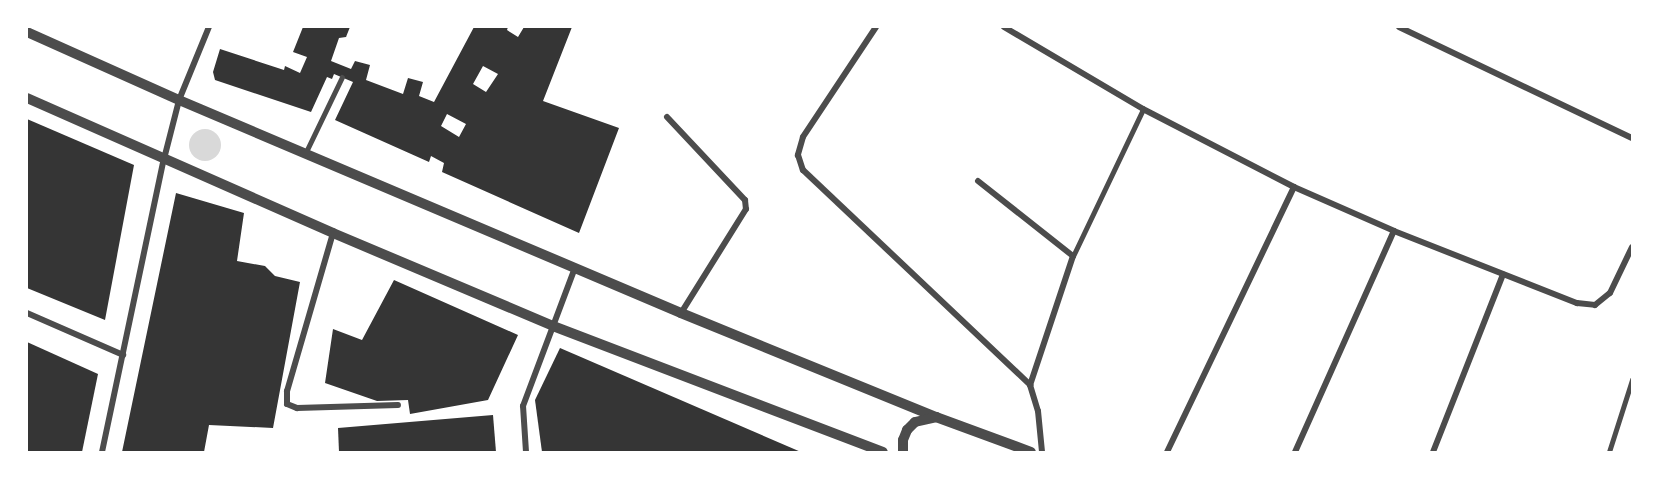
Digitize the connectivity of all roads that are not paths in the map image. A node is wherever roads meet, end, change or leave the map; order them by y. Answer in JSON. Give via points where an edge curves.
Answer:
{"nodes":[{"id":1,"x":209,"y":27,"type":"edge"},
{"id":2,"x":876,"y":27,"type":"edge"},
{"id":3,"x":1004,"y":27,"type":"edge"},
{"id":4,"x":1399,"y":27,"type":"edge"},
{"id":5,"x":27,"y":32,"type":"edge"},
{"id":6,"x":342,"y":77,"type":"dead end"},
{"id":7,"x":27,"y":98,"type":"edge"},
{"id":8,"x":179,"y":100,"type":"junction"},
{"id":9,"x":1143,"y":109,"type":"junction"},
{"id":10,"x":667,"y":117,"type":"dead end"},
{"id":11,"x":1632,"y":138,"type":"edge"},
{"id":12,"x":305,"y":154,"type":"junction"},
{"id":13,"x":164,"y":159,"type":"junction"},
{"id":14,"x":978,"y":181,"type":"dead end"},
{"id":15,"x":1294,"y":187,"type":"junction"},
{"id":16,"x":1395,"y":231,"type":"junction"},
{"id":17,"x":333,"y":233,"type":"junction"},
{"id":18,"x":1632,"y":247,"type":"edge"},
{"id":19,"x":1073,"y":256,"type":"junction"},
{"id":20,"x":575,"y":268,"type":"junction"},
{"id":21,"x":1503,"y":274,"type":"junction"},
{"id":22,"x":27,"y":313,"type":"edge"},
{"id":23,"x":681,"y":313,"type":"junction"},
{"id":24,"x":553,"y":326,"type":"junction"},
{"id":25,"x":123,"y":355,"type":"junction"},
{"id":26,"x":1632,"y":380,"type":"edge"},
{"id":27,"x":1030,"y":385,"type":"junction"},
{"id":28,"x":398,"y":405,"type":"dead end"},
{"id":29,"x":936,"y":417,"type":"junction"},
{"id":30,"x":102,"y":452,"type":"edge"},
{"id":31,"x":526,"y":452,"type":"edge"},
{"id":32,"x":883,"y":452,"type":"edge"},
{"id":33,"x":903,"y":452,"type":"edge"},
{"id":34,"x":1031,"y":452,"type":"edge"},
{"id":35,"x":1041,"y":452,"type":"edge"},
{"id":36,"x":1167,"y":452,"type":"edge"},
{"id":37,"x":1295,"y":452,"type":"edge"},
{"id":38,"x":1432,"y":452,"type":"edge"},
{"id":39,"x":1609,"y":452,"type":"edge"}],
"edges":[{"from":1,"to":8,"type":"street"},
{"from":2,"to":27,"type":"street","via":[[803,137],[798,155],[803,170]]},
{"from":3,"to":9,"type":"street"},
{"from":4,"to":11,"type":"street"},
{"from":5,"to":8,"type":"street"},
{"from":6,"to":12,"type":"lane"},
{"from":7,"to":13,"type":"street"},
{"from":8,"to":12,"type":"street"},
{"from":8,"to":13,"type":"street"},
{"from":9,"to":15,"type":"street"},
{"from":9,"to":19,"type":"street"},
{"from":10,"to":23,"type":"street","via":[[744,200],[746,209]]},
{"from":12,"to":20,"type":"street"},
{"from":13,"to":17,"type":"street"},
{"from":13,"to":25,"type":"street"},
{"from":14,"to":19,"type":"street"},
{"from":15,"to":16,"type":"street"},
{"from":15,"to":36,"type":"street"},
{"from":16,"to":21,"type":"street"},
{"from":16,"to":37,"type":"street"},
{"from":17,"to":24,"type":"street"},
{"from":17,"to":28,"type":"street","via":[[286,391],[287,404],[297,408]]},
{"from":18,"to":21,"type":"street","via":[[1610,293],[1595,305],[1577,303]]},
{"from":19,"to":27,"type":"street"},
{"from":20,"to":23,"type":"street"},
{"from":20,"to":24,"type":"street"},
{"from":21,"to":38,"type":"street"},
{"from":22,"to":25,"type":"street"},
{"from":23,"to":29,"type":"street"},
{"from":24,"to":31,"type":"street","via":[[523,406]]},
{"from":24,"to":32,"type":"street"},
{"from":25,"to":30,"type":"street"},
{"from":26,"to":39,"type":"lane"},
{"from":27,"to":35,"type":"street","via":[[1038,411]]},
{"from":29,"to":33,"type":"street","via":[[915,422],[907,430]]},
{"from":29,"to":34,"type":"street"}]}
